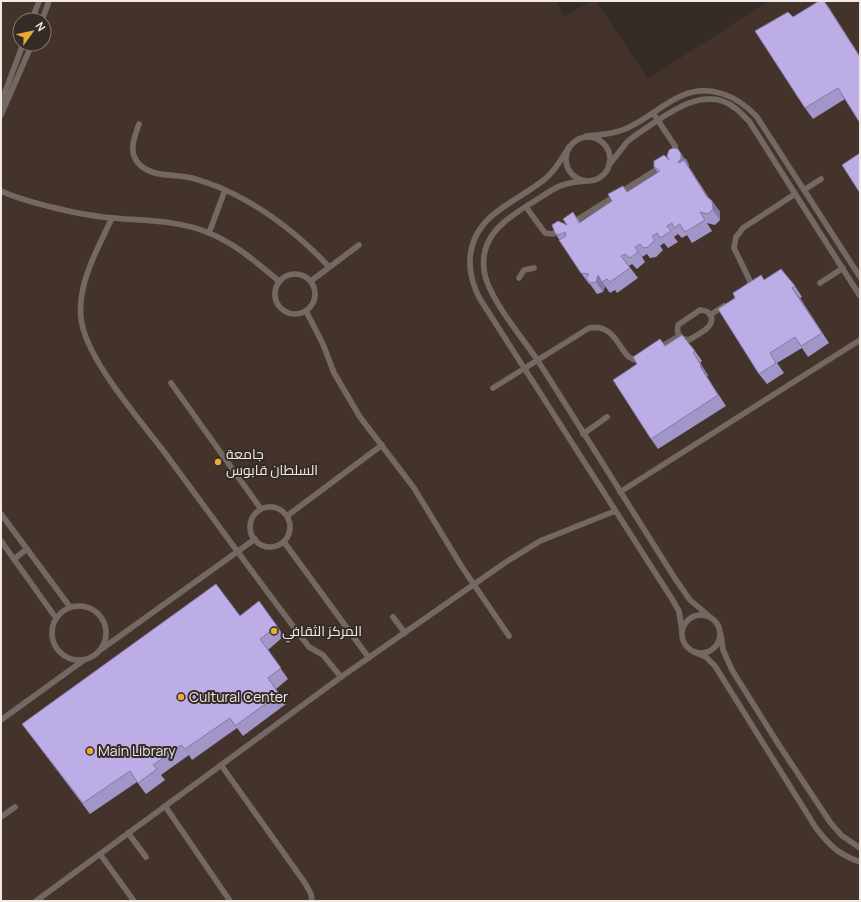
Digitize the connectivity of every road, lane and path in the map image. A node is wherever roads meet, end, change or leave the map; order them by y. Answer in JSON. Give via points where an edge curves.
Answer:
{"nodes":[{"id":1,"x":39,"y":1,"type":"edge"},
{"id":2,"x":50,"y":1,"type":"edge"},
{"id":3,"x":35,"y":12,"type":"edge"},
{"id":4,"x":45,"y":12,"type":"edge"},
{"id":5,"x":20,"y":52,"type":"edge"},
{"id":6,"x":29,"y":52,"type":"edge"},
{"id":7,"x":1,"y":103,"type":"edge"},
{"id":8,"x":653,"y":113,"type":"junction"},
{"id":9,"x":1,"y":115,"type":"edge"},
{"id":10,"x":658,"y":121,"type":"junction"},
{"id":11,"x":139,"y":124,"type":"dead end"},
{"id":12,"x":586,"y":136,"type":"junction"},
{"id":13,"x":569,"y":147,"type":"junction"},
{"id":14,"x":609,"y":165,"type":"junction"},
{"id":15,"x":821,"y":179,"type":"dead end"},
{"id":16,"x":585,"y":181,"type":"junction"},
{"id":17,"x":225,"y":190,"type":"junction"},
{"id":18,"x":804,"y":190,"type":"junction"},
{"id":19,"x":1,"y":191,"type":"edge"},
{"id":20,"x":795,"y":194,"type":"junction"},
{"id":21,"x":526,"y":207,"type":"junction"},
{"id":22,"x":112,"y":218,"type":"junction"},
{"id":23,"x":209,"y":233,"type":"junction"},
{"id":24,"x":360,"y":245,"type":"dead end"},
{"id":25,"x":329,"y":267,"type":"junction"},
{"id":26,"x":534,"y":268,"type":"dead end"},
{"id":27,"x":843,"y":268,"type":"junction"},
{"id":28,"x":860,"y":277,"type":"edge"},
{"id":29,"x":519,"y":278,"type":"dead end"},
{"id":30,"x":279,"y":281,"type":"junction"},
{"id":31,"x":311,"y":282,"type":"junction"},
{"id":32,"x":820,"y":283,"type":"dead end"},
{"id":33,"x":745,"y":293,"type":"edge"},
{"id":34,"x":860,"y":296,"type":"edge"},
{"id":35,"x":729,"y":303,"type":"edge"},
{"id":36,"x":306,"y":311,"type":"junction"},
{"id":37,"x":710,"y":315,"type":"junction"},
{"id":38,"x":679,"y":336,"type":"junction"},
{"id":39,"x":860,"y":340,"type":"edge"},
{"id":40,"x":654,"y":351,"type":"edge"},
{"id":41,"x":648,"y":355,"type":"edge"},
{"id":42,"x":537,"y":360,"type":"junction"},
{"id":43,"x":524,"y":368,"type":"junction"},
{"id":44,"x":170,"y":383,"type":"dead end"},
{"id":45,"x":493,"y":388,"type":"dead end"},
{"id":46,"x":607,"y":417,"type":"dead end"},
{"id":47,"x":583,"y":434,"type":"junction"},
{"id":48,"x":382,"y":445,"type":"junction"},
{"id":49,"x":620,"y":492,"type":"junction"},
{"id":50,"x":261,"y":509,"type":"junction"},
{"id":51,"x":615,"y":511,"type":"junction"},
{"id":52,"x":1,"y":514,"type":"edge"},
{"id":53,"x":287,"y":516,"type":"junction"},
{"id":54,"x":255,"y":539,"type":"junction"},
{"id":55,"x":1,"y":541,"type":"edge"},
{"id":56,"x":284,"y":542,"type":"junction"},
{"id":57,"x":27,"y":549,"type":"junction"},
{"id":58,"x":239,"y":552,"type":"junction"},
{"id":59,"x":14,"y":559,"type":"junction"},
{"id":60,"x":474,"y":584,"type":"junction"},
{"id":61,"x":70,"y":607,"type":"junction"},
{"id":62,"x":709,"y":616,"type":"junction"},
{"id":63,"x":393,"y":617,"type":"dead end"},
{"id":64,"x":56,"y":618,"type":"junction"},
{"id":65,"x":682,"y":631,"type":"junction"},
{"id":66,"x":405,"y":632,"type":"junction"},
{"id":67,"x":721,"y":635,"type":"junction"},
{"id":68,"x":509,"y":636,"type":"dead end"},
{"id":69,"x":99,"y":651,"type":"junction"},
{"id":70,"x":694,"y":652,"type":"junction"},
{"id":71,"x":369,"y":658,"type":"junction"},
{"id":72,"x":84,"y":660,"type":"junction"},
{"id":73,"x":341,"y":677,"type":"junction"},
{"id":74,"x":1,"y":720,"type":"edge"},
{"id":75,"x":221,"y":765,"type":"junction"},
{"id":76,"x":15,"y":806,"type":"dead end"},
{"id":77,"x":164,"y":806,"type":"junction"},
{"id":78,"x":1,"y":817,"type":"edge"},
{"id":79,"x":128,"y":833,"type":"junction"},
{"id":80,"x":860,"y":848,"type":"edge"},
{"id":81,"x":100,"y":854,"type":"junction"},
{"id":82,"x":146,"y":857,"type":"dead end"},
{"id":83,"x":860,"y":862,"type":"edge"},
{"id":84,"x":36,"y":901,"type":"edge"},
{"id":85,"x":134,"y":901,"type":"edge"},
{"id":86,"x":230,"y":901,"type":"edge"},
{"id":87,"x":312,"y":901,"type":"edge"}],
"edges":[{"from":1,"to":3,"type":"lane"},
{"from":2,"to":4,"type":"lane"},
{"from":5,"to":7,"type":"lane"},
{"from":6,"to":9,"type":"lane"},
{"from":8,"to":10,"type":"lane"},
{"from":8,"to":12,"type":"lane","via":[[619,131]]},
{"from":8,"to":18,"type":"lane","via":[[680,96],[690,93],[704,91],[732,96],[748,106],[757,117]]},
{"from":10,"to":14,"type":"lane","via":[[627,142]]},
{"from":10,"to":20,"type":"lane","via":[[692,100],[726,102],[749,121]]},
{"from":10,"to":21,"type":"lane","via":[[675,146],[676,155],[671,160],[552,234],[542,231]]},
{"from":11,"to":17,"type":"lane","via":[[132,148],[141,166],[154,173],[187,177]]},
{"from":12,"to":13,"type":"lane"},
{"from":12,"to":14,"type":"lane","via":[[605,144],[610,158]]},
{"from":13,"to":16,"type":"lane","via":[[566,153],[568,167],[572,174]]},
{"from":13,"to":43,"type":"lane","via":[[546,178],[486,221],[471,251],[470,274],[473,286]]},
{"from":14,"to":16,"type":"lane","via":[[600,177]]},
{"from":15,"to":18,"type":"lane"},
{"from":16,"to":21,"type":"lane","via":[[557,186]]},
{"from":17,"to":23,"type":"lane"},
{"from":17,"to":25,"type":"lane","via":[[272,217],[308,244]]},
{"from":18,"to":28,"type":"lane"},
{"from":19,"to":22,"type":"lane","via":[[47,206]]},
{"from":20,"to":27,"type":"lane"},
{"from":20,"to":33,"type":"lane","via":[[744,228],[736,237],[736,254],[750,281]]},
{"from":21,"to":42,"type":"lane","via":[[507,219],[491,235],[484,258],[484,271],[496,300]]},
{"from":22,"to":23,"type":"lane","via":[[165,221]]},
{"from":22,"to":58,"type":"lane","via":[[81,297],[81,318],[86,341],[108,375]]},
{"from":23,"to":30,"type":"lane","via":[[247,254]]},
{"from":24,"to":25,"type":"lane"},
{"from":25,"to":31,"type":"lane"},
{"from":26,"to":29,"type":"lane","via":[[524,270]]},
{"from":27,"to":32,"type":"lane"},
{"from":27,"to":34,"type":"lane"},
{"from":30,"to":31,"type":"lane","via":[[284,276],[298,274]]},
{"from":30,"to":36,"type":"lane","via":[[274,295],[280,308],[292,314]]},
{"from":31,"to":36,"type":"lane","via":[[315,294],[311,307]]},
{"from":35,"to":37,"type":"lane"},
{"from":36,"to":48,"type":"lane","via":[[334,373],[360,417]]},
{"from":37,"to":38,"type":"lane","via":[[710,326],[700,333],[689,340]]},
{"from":37,"to":38,"type":"lane","via":[[700,310],[678,325]]},
{"from":38,"to":40,"type":"lane"},
{"from":39,"to":49,"type":"lane"},
{"from":41,"to":42,"type":"lane","via":[[638,360],[628,357],[612,334],[598,326],[590,328]]},
{"from":42,"to":43,"type":"lane"},
{"from":42,"to":47,"type":"lane"},
{"from":43,"to":45,"type":"lane"},
{"from":43,"to":51,"type":"lane"},
{"from":44,"to":50,"type":"lane"},
{"from":46,"to":47,"type":"lane"},
{"from":47,"to":49,"type":"lane"},
{"from":48,"to":53,"type":"lane"},
{"from":48,"to":60,"type":"lane","via":[[414,488]]},
{"from":49,"to":62,"type":"lane","via":[[690,600]]},
{"from":50,"to":53,"type":"lane","via":[[278,509]]},
{"from":50,"to":54,"type":"lane","via":[[252,519],[252,533]]},
{"from":51,"to":60,"type":"lane","via":[[540,541]]},
{"from":51,"to":65,"type":"lane","via":[[672,599],[680,615]]},
{"from":52,"to":57,"type":"lane"},
{"from":53,"to":56,"type":"lane","via":[[290,529]]},
{"from":54,"to":56,"type":"lane","via":[[269,547]]},
{"from":54,"to":58,"type":"lane"},
{"from":55,"to":59,"type":"lane"},
{"from":56,"to":71,"type":"lane"},
{"from":57,"to":59,"type":"lane"},
{"from":57,"to":61,"type":"lane"},
{"from":58,"to":69,"type":"lane"},
{"from":58,"to":73,"type":"lane","via":[[309,647],[323,655]]},
{"from":59,"to":64,"type":"lane"},
{"from":60,"to":66,"type":"lane"},
{"from":60,"to":68,"type":"lane"},
{"from":61,"to":64,"type":"lane"},
{"from":61,"to":69,"type":"lane","via":[[85,606],[100,616],[106,634]]},
{"from":62,"to":65,"type":"lane","via":[[694,616],[684,625]]},
{"from":62,"to":67,"type":"lane","via":[[717,623]]},
{"from":63,"to":66,"type":"lane"},
{"from":64,"to":72,"type":"lane","via":[[52,635],[59,652],[75,660]]},
{"from":65,"to":70,"type":"lane","via":[[684,644]]},
{"from":66,"to":71,"type":"lane"},
{"from":67,"to":70,"type":"lane","via":[[720,641],[712,650],[706,653]]},
{"from":67,"to":80,"type":"lane","via":[[723,650],[732,670],[817,803],[841,835]]},
{"from":69,"to":72,"type":"lane"},
{"from":70,"to":83,"type":"lane","via":[[706,657],[714,666],[829,845],[843,856]]},
{"from":71,"to":73,"type":"lane"},
{"from":72,"to":74,"type":"lane"},
{"from":73,"to":75,"type":"lane"},
{"from":75,"to":77,"type":"lane"},
{"from":75,"to":87,"type":"lane","via":[[305,883]]},
{"from":76,"to":78,"type":"lane"},
{"from":77,"to":79,"type":"lane"},
{"from":77,"to":86,"type":"lane"},
{"from":79,"to":81,"type":"lane"},
{"from":79,"to":82,"type":"lane"},
{"from":81,"to":84,"type":"lane"},
{"from":81,"to":85,"type":"lane"}]}
